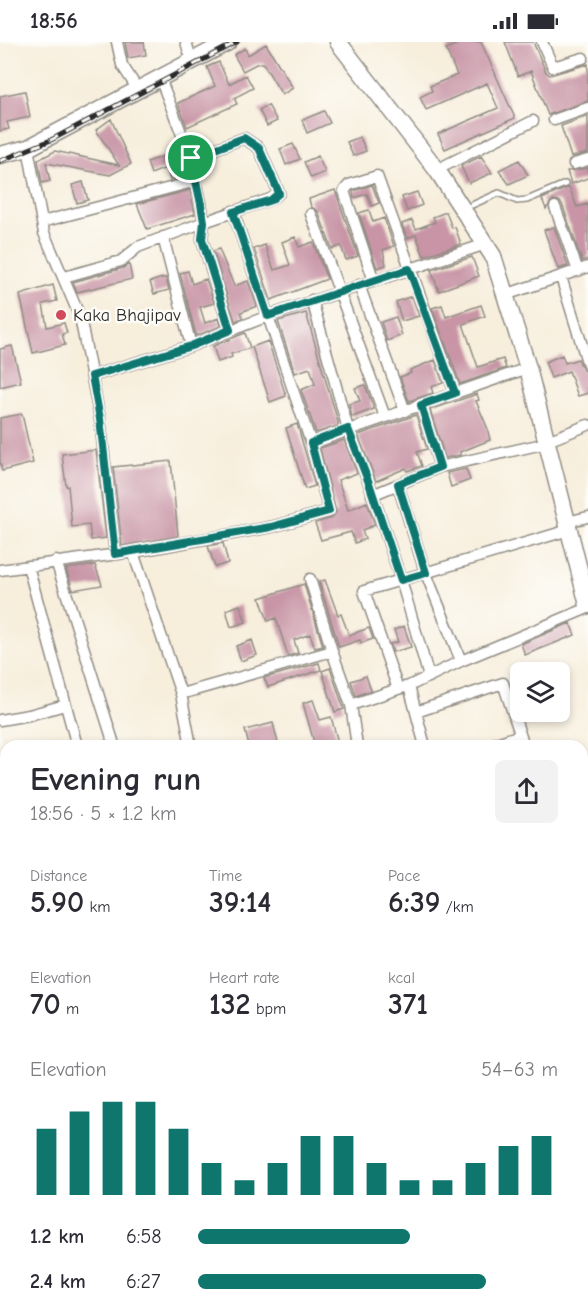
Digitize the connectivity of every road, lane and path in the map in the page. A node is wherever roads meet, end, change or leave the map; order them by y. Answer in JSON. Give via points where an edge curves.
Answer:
{"nodes":[{"id":1,"x":117,"y":42,"type":"edge"},
{"id":2,"x":208,"y":42,"type":"edge"},
{"id":3,"x":228,"y":42,"type":"edge"},
{"id":4,"x":338,"y":42,"type":"edge"},
{"id":5,"x":349,"y":42,"type":"edge"},
{"id":6,"x":542,"y":42,"type":"edge"},
{"id":7,"x":187,"y":47,"type":"edge"},
{"id":8,"x":583,"y":58,"type":"dead end"},
{"id":9,"x":160,"y":78,"type":"junction"},
{"id":10,"x":133,"y":82,"type":"junction"},
{"id":11,"x":588,"y":108,"type":"edge"},
{"id":12,"x":554,"y":120,"type":"dead end"},
{"id":13,"x":532,"y":121,"type":"dead end"},
{"id":14,"x":0,"y":146,"type":"edge"},
{"id":15,"x":28,"y":148,"type":"junction"},
{"id":16,"x":0,"y":155,"type":"edge"},
{"id":17,"x":191,"y":158,"type":"junction"},
{"id":18,"x":588,"y":160,"type":"edge"},
{"id":19,"x":574,"y":164,"type":"dead end"},
{"id":20,"x":446,"y":165,"type":"junction"},
{"id":21,"x":196,"y":181,"type":"junction"},
{"id":22,"x":565,"y":184,"type":"dead end"},
{"id":23,"x":472,"y":205,"type":"junction"},
{"id":24,"x":555,"y":207,"type":"dead end"},
{"id":25,"x":233,"y":212,"type":"junction"},
{"id":26,"x":311,"y":214,"type":"dead end"},
{"id":27,"x":42,"y":222,"type":"junction"},
{"id":28,"x":204,"y":222,"type":"junction"},
{"id":29,"x":163,"y":237,"type":"junction"},
{"id":30,"x":486,"y":244,"type":"junction"},
{"id":31,"x":409,"y":269,"type":"junction"},
{"id":32,"x":583,"y":269,"type":"edge"},
{"id":33,"x":64,"y":277,"type":"junction"},
{"id":34,"x":561,"y":277,"type":"junction"},
{"id":35,"x":374,"y":281,"type":"junction"},
{"id":36,"x":359,"y":285,"type":"junction"},
{"id":37,"x":340,"y":291,"type":"junction"},
{"id":38,"x":514,"y":292,"type":"junction"},
{"id":39,"x":312,"y":300,"type":"junction"},
{"id":40,"x":268,"y":316,"type":"junction"},
{"id":41,"x":230,"y":330,"type":"junction"},
{"id":42,"x":191,"y":346,"type":"junction"},
{"id":43,"x":588,"y":365,"type":"edge"},
{"id":44,"x":528,"y":368,"type":"junction"},
{"id":45,"x":92,"y":376,"type":"junction"},
{"id":46,"x":455,"y":393,"type":"junction"},
{"id":47,"x":421,"y":405,"type":"junction"},
{"id":48,"x":405,"y":411,"type":"junction"},
{"id":49,"x":386,"y":417,"type":"junction"},
{"id":50,"x":588,"y":425,"type":"edge"},
{"id":51,"x":348,"y":429,"type":"junction"},
{"id":52,"x":551,"y":440,"type":"junction"},
{"id":53,"x":311,"y":443,"type":"junction"},
{"id":54,"x":440,"y":467,"type":"junction"},
{"id":55,"x":398,"y":484,"type":"junction"},
{"id":56,"x":372,"y":495,"type":"junction"},
{"id":57,"x":577,"y":522,"type":"edge"},
{"id":58,"x":134,"y":552,"type":"junction"},
{"id":59,"x":115,"y":554,"type":"junction"},
{"id":60,"x":56,"y":561,"type":"junction"},
{"id":61,"x":28,"y":566,"type":"junction"},
{"id":62,"x":0,"y":570,"type":"edge"},
{"id":63,"x":588,"y":571,"type":"edge"},
{"id":64,"x":426,"y":573,"type":"junction"},
{"id":65,"x":310,"y":579,"type":"dead end"},
{"id":66,"x":401,"y":580,"type":"junction"},
{"id":67,"x":588,"y":607,"type":"edge"},
{"id":68,"x":332,"y":651,"type":"junction"},
{"id":69,"x":461,"y":662,"type":"junction"},
{"id":70,"x":429,"y":676,"type":"junction"},
{"id":71,"x":403,"y":688,"type":"junction"},
{"id":72,"x":181,"y":694,"type":"junction"},
{"id":73,"x":65,"y":705,"type":"junction"},
{"id":74,"x":351,"y":705,"type":"junction"},
{"id":75,"x":416,"y":712,"type":"junction"},
{"id":76,"x":0,"y":720,"type":"edge"},
{"id":77,"x":75,"y":740,"type":"edge"},
{"id":78,"x":113,"y":740,"type":"edge"},
{"id":79,"x":190,"y":740,"type":"edge"},
{"id":80,"x":356,"y":740,"type":"edge"},
{"id":81,"x":424,"y":740,"type":"edge"},
{"id":82,"x":522,"y":740,"type":"edge"}],
"edges":[{"from":1,"to":10,"type":"street","via":[[122,65]]},
{"from":2,"to":7,"type":"street"},
{"from":3,"to":9,"type":"street"},
{"from":4,"to":30,"type":"street","via":[[437,170]]},
{"from":5,"to":20,"type":"street"},
{"from":6,"to":8,"type":"street","via":[[553,67]]},
{"from":7,"to":10,"type":"street"},
{"from":9,"to":15,"type":"street"},
{"from":9,"to":17,"type":"street"},
{"from":10,"to":14,"type":"street","via":[[22,141]]},
{"from":11,"to":12,"type":"street"},
{"from":13,"to":20,"type":"street"},
{"from":15,"to":16,"type":"street"},
{"from":15,"to":27,"type":"street"},
{"from":17,"to":21,"type":"street"},
{"from":17,"to":25,"type":"street","via":[[244,138],[259,148],[279,193],[271,200]]},
{"from":18,"to":19,"type":"street"},
{"from":20,"to":23,"type":"street"},
{"from":21,"to":27,"type":"street"},
{"from":21,"to":28,"type":"street"},
{"from":22,"to":23,"type":"lane","via":[[527,200],[517,201],[499,193]]},
{"from":23,"to":38,"type":"street","via":[[500,249]]},
{"from":24,"to":32,"type":"street"},
{"from":25,"to":28,"type":"street"},
{"from":25,"to":40,"type":"street"},
{"from":26,"to":37,"type":"street"},
{"from":27,"to":33,"type":"street"},
{"from":28,"to":29,"type":"street"},
{"from":28,"to":41,"type":"street","via":[[202,239]]},
{"from":29,"to":33,"type":"street","via":[[138,247],[121,261]]},
{"from":29,"to":42,"type":"street"},
{"from":30,"to":31,"type":"street"},
{"from":30,"to":44,"type":"street","via":[[494,256]]},
{"from":31,"to":35,"type":"street"},
{"from":31,"to":35,"type":"street","via":[[377,176],[349,185],[344,191]]},
{"from":31,"to":46,"type":"street"},
{"from":32,"to":34,"type":"street"},
{"from":33,"to":45,"type":"street","via":[[80,317]]},
{"from":34,"to":38,"type":"street"},
{"from":34,"to":43,"type":"street"},
{"from":35,"to":36,"type":"street"},
{"from":36,"to":37,"type":"street"},
{"from":36,"to":48,"type":"street"},
{"from":37,"to":39,"type":"street"},
{"from":37,"to":49,"type":"street"},
{"from":38,"to":52,"type":"street","via":[[540,378]]},
{"from":39,"to":40,"type":"street"},
{"from":39,"to":51,"type":"street"},
{"from":40,"to":41,"type":"street"},
{"from":40,"to":53,"type":"street"},
{"from":41,"to":42,"type":"street"},
{"from":42,"to":45,"type":"street"},
{"from":44,"to":46,"type":"street"},
{"from":44,"to":52,"type":"street"},
{"from":45,"to":59,"type":"street"},
{"from":46,"to":47,"type":"street"},
{"from":47,"to":48,"type":"street"},
{"from":47,"to":54,"type":"street"},
{"from":48,"to":49,"type":"street"},
{"from":49,"to":51,"type":"street"},
{"from":50,"to":52,"type":"street"},
{"from":51,"to":53,"type":"street"},
{"from":51,"to":56,"type":"street"},
{"from":52,"to":54,"type":"street"},
{"from":52,"to":57,"type":"street"},
{"from":53,"to":58,"type":"street","via":[[329,511],[271,527]]},
{"from":54,"to":55,"type":"street"},
{"from":55,"to":56,"type":"street"},
{"from":55,"to":64,"type":"street"},
{"from":56,"to":66,"type":"street"},
{"from":57,"to":63,"type":"street"},
{"from":57,"to":64,"type":"street"},
{"from":57,"to":67,"type":"street"},
{"from":58,"to":59,"type":"street"},
{"from":58,"to":72,"type":"street"},
{"from":59,"to":60,"type":"street"},
{"from":60,"to":61,"type":"street"},
{"from":60,"to":78,"type":"street"},
{"from":61,"to":62,"type":"street"},
{"from":61,"to":73,"type":"street"},
{"from":64,"to":66,"type":"street"},
{"from":64,"to":69,"type":"street"},
{"from":65,"to":68,"type":"street"},
{"from":66,"to":70,"type":"street"},
{"from":66,"to":71,"type":"street","via":[[363,591]]},
{"from":67,"to":69,"type":"street"},
{"from":68,"to":72,"type":"street"},
{"from":68,"to":74,"type":"street"},
{"from":69,"to":70,"type":"street"},
{"from":70,"to":71,"type":"street"},
{"from":71,"to":74,"type":"street"},
{"from":71,"to":75,"type":"street"},
{"from":72,"to":79,"type":"street"},
{"from":73,"to":76,"type":"street"},
{"from":73,"to":77,"type":"street"},
{"from":74,"to":80,"type":"street"},
{"from":75,"to":81,"type":"street"},
{"from":75,"to":82,"type":"street","via":[[503,683]]}]}
